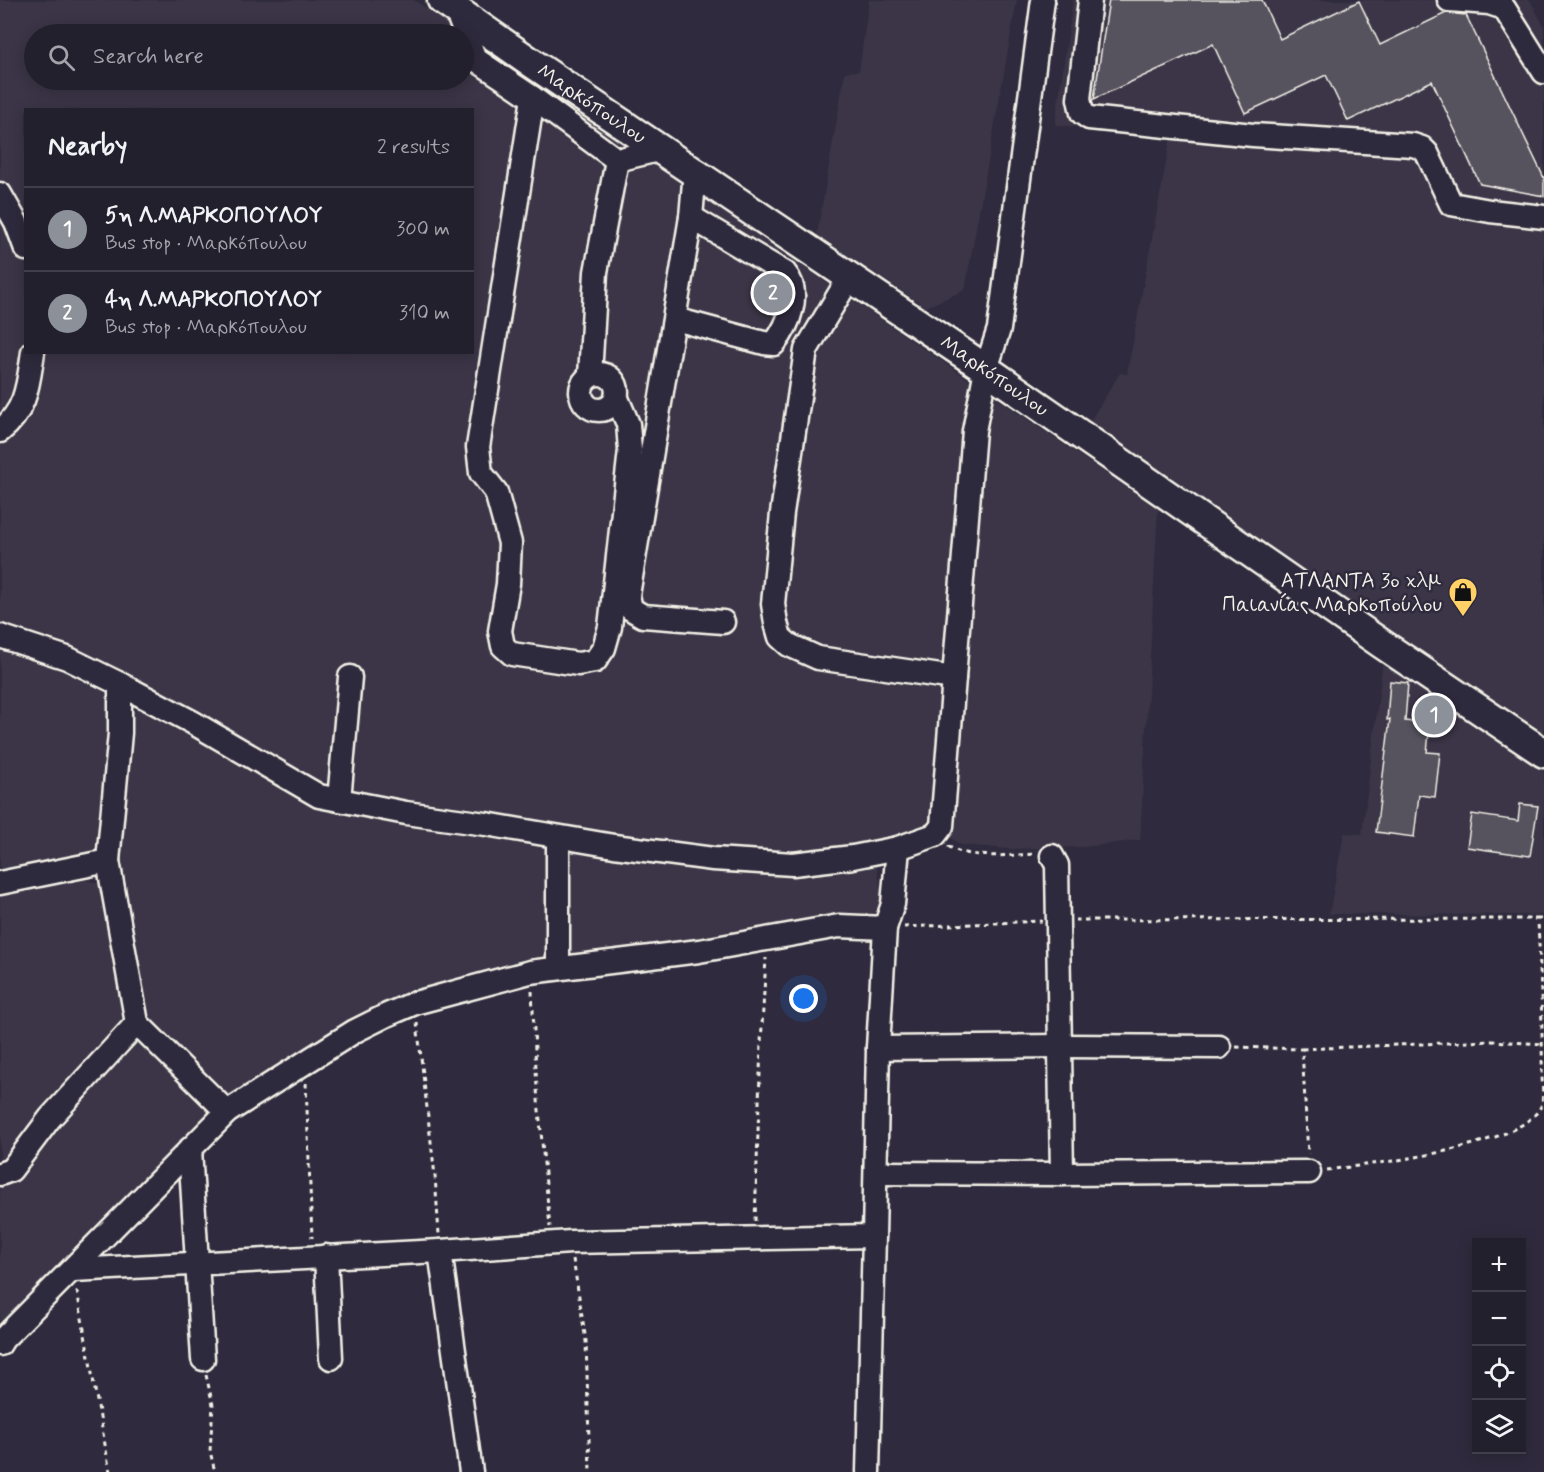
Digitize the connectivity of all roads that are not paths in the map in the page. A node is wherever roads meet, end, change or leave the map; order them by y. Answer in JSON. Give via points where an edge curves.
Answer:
{"nodes":[{"id":1,"x":1043,"y":0,"type":"edge"},
{"id":2,"x":1090,"y":0,"type":"edge"},
{"id":3,"x":1449,"y":0,"type":"edge"},
{"id":4,"x":449,"y":5,"type":"edge"},
{"id":5,"x":458,"y":24,"type":"edge"},
{"id":6,"x":474,"y":57,"type":"edge"},
{"id":7,"x":1544,"y":72,"type":"edge"},
{"id":8,"x":533,"y":98,"type":"junction"},
{"id":9,"x":662,"y":149,"type":"junction"},
{"id":10,"x":617,"y":160,"type":"junction"},
{"id":11,"x":695,"y":171,"type":"junction"},
{"id":12,"x":0,"y":194,"type":"edge"},
{"id":13,"x":691,"y":217,"type":"junction"},
{"id":14,"x":1544,"y":217,"type":"edge"},
{"id":15,"x":24,"y":244,"type":"edge"},
{"id":16,"x":849,"y":278,"type":"junction"},
{"id":17,"x":675,"y":319,"type":"junction"},
{"id":18,"x":33,"y":354,"type":"edge"},
{"id":19,"x":986,"y":369,"type":"junction"},
{"id":20,"x":590,"y":376,"type":"junction"},
{"id":21,"x":616,"y":396,"type":"junction"},
{"id":22,"x":0,"y":431,"type":"edge"},
{"id":23,"x":723,"y":622,"type":"dead end"},
{"id":24,"x":0,"y":636,"type":"edge"},
{"id":25,"x":350,"y":677,"type":"dead end"},
{"id":26,"x":954,"y":678,"type":"junction"},
{"id":27,"x":120,"y":684,"type":"junction"},
{"id":28,"x":1544,"y":753,"type":"edge"},
{"id":29,"x":339,"y":800,"type":"junction"},
{"id":30,"x":558,"y":837,"type":"junction"},
{"id":31,"x":898,"y":848,"type":"junction"},
{"id":32,"x":1052,"y":856,"type":"road end"},
{"id":33,"x":108,"y":861,"type":"junction"},
{"id":34,"x":0,"y":883,"type":"edge"},
{"id":35,"x":885,"y":928,"type":"junction"},
{"id":36,"x":558,"y":968,"type":"junction"},
{"id":37,"x":136,"y":1023,"type":"junction"},
{"id":38,"x":1062,"y":1046,"type":"junction"},
{"id":39,"x":1220,"y":1047,"type":"road end"},
{"id":40,"x":878,"y":1048,"type":"junction"},
{"id":41,"x":226,"y":1112,"type":"junction"},
{"id":42,"x":190,"y":1149,"type":"junction"},
{"id":43,"x":1309,"y":1172,"type":"road end"},
{"id":44,"x":876,"y":1173,"type":"junction"},
{"id":45,"x":0,"y":1174,"type":"edge"},
{"id":46,"x":1062,"y":1174,"type":"junction"},
{"id":47,"x":874,"y":1236,"type":"junction"},
{"id":48,"x":440,"y":1251,"type":"junction"},
{"id":49,"x":320,"y":1256,"type":"junction"},
{"id":50,"x":198,"y":1263,"type":"junction"},
{"id":51,"x":73,"y":1270,"type":"junction"},
{"id":52,"x":0,"y":1344,"type":"edge"},
{"id":53,"x":331,"y":1358,"type":"dead end"},
{"id":54,"x":202,"y":1359,"type":"road end"},
{"id":55,"x":471,"y":1472,"type":"edge"},
{"id":56,"x":868,"y":1472,"type":"edge"}],
"edges":[{"from":1,"to":19,"type":"street","via":[[999,329]]},
{"from":2,"to":14,"type":"street","via":[[1079,99],[1082,113],[1089,118],[1413,146],[1427,153],[1450,204]]},
{"from":3,"to":7,"type":"street","via":[[1504,8]]},
{"from":4,"to":5,"type":"street"},
{"from":4,"to":9,"type":"main road","name":"Μαρκόπουλου"},
{"from":6,"to":8,"type":"street"},
{"from":8,"to":10,"type":"street"},
{"from":8,"to":21,"type":"street","via":[[478,447],[481,473],[496,492],[510,543],[500,631],[503,646],[512,654],[578,664],[596,661],[604,648],[610,627],[630,450],[628,424]]},
{"from":9,"to":10,"type":"street"},
{"from":9,"to":11,"type":"main road","name":"Μαρκόπουλου"},
{"from":10,"to":20,"type":"street","via":[[596,272]]},
{"from":11,"to":13,"type":"street"},
{"from":11,"to":16,"type":"main road","name":"Μαρκόπουλου"},
{"from":12,"to":15,"type":"street"},
{"from":13,"to":17,"type":"street"},
{"from":13,"to":17,"type":"street","via":[[785,273],[795,292],[790,314],[774,344]]},
{"from":16,"to":19,"type":"main road","name":"Μαρκόπουλου"},
{"from":16,"to":26,"type":"street","via":[[806,350],[782,513],[773,604],[776,623],[780,637],[789,645],[818,658]]},
{"from":17,"to":23,"type":"street","via":[[628,595],[632,609],[643,616]]},
{"from":18,"to":22,"type":"street","via":[[26,396],[12,422]]},
{"from":19,"to":26,"type":"street","via":[[974,431]]},
{"from":19,"to":28,"type":"main road","name":"Μαρκόπουλου"},
{"from":20,"to":21,"type":"street","via":[[602,374],[612,380]]},
{"from":20,"to":21,"type":"street","via":[[580,391],[588,406],[605,409]]},
{"from":24,"to":27,"type":"street","via":[[67,658]]},
{"from":25,"to":29,"type":"street"},
{"from":26,"to":31,"type":"street","via":[[942,826],[935,835]]},
{"from":27,"to":29,"type":"street","via":[[320,796]]},
{"from":27,"to":33,"type":"street","via":[[120,733]]},
{"from":29,"to":30,"type":"street"},
{"from":30,"to":31,"type":"street","via":[[713,859],[793,864]]},
{"from":30,"to":36,"type":"street"},
{"from":31,"to":35,"type":"street","via":[[893,904]]},
{"from":32,"to":38,"type":"street","via":[[1057,865]]},
{"from":33,"to":34,"type":"street"},
{"from":33,"to":37,"type":"street"},
{"from":35,"to":36,"type":"street","via":[[839,926],[699,951]]},
{"from":35,"to":40,"type":"street"},
{"from":36,"to":41,"type":"street","via":[[415,1003],[355,1031]]},
{"from":37,"to":41,"type":"street"},
{"from":37,"to":45,"type":"street","via":[[50,1118],[11,1170]]},
{"from":38,"to":39,"type":"street"},
{"from":38,"to":40,"type":"street"},
{"from":38,"to":46,"type":"street"},
{"from":40,"to":44,"type":"street"},
{"from":41,"to":42,"type":"street"},
{"from":42,"to":50,"type":"street"},
{"from":42,"to":51,"type":"street"},
{"from":43,"to":46,"type":"street"},
{"from":44,"to":46,"type":"street"},
{"from":44,"to":47,"type":"street"},
{"from":47,"to":48,"type":"street","via":[[561,1243]]},
{"from":47,"to":56,"type":"street"},
{"from":48,"to":49,"type":"street"},
{"from":48,"to":55,"type":"street"},
{"from":49,"to":50,"type":"street"},
{"from":49,"to":53,"type":"street"},
{"from":50,"to":51,"type":"street"},
{"from":50,"to":54,"type":"street"},
{"from":51,"to":52,"type":"street"}]}
